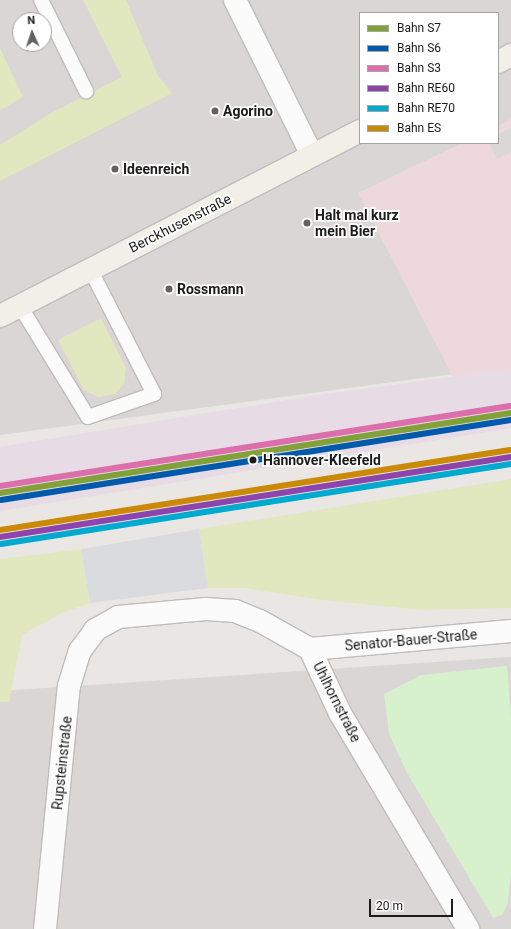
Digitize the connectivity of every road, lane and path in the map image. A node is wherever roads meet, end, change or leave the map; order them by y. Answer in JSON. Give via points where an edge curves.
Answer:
{"nodes":[{"id":1,"x":41,"y":0,"type":"edge"},
{"id":2,"x":235,"y":0,"type":"edge"},
{"id":3,"x":511,"y":55,"type":"edge"},
{"id":4,"x":499,"y":61,"type":"edge"},
{"id":5,"x":86,"y":91,"type":"dead end"},
{"id":6,"x":359,"y":132,"type":"edge"},
{"id":7,"x":312,"y":155,"type":"junction"},
{"id":8,"x":90,"y":268,"type":"junction"},
{"id":9,"x":20,"y":306,"type":"junction"},
{"id":10,"x":0,"y":316,"type":"edge"},
{"id":11,"x":118,"y":617,"type":"joint"},
{"id":12,"x":511,"y":631,"type":"edge"},
{"id":13,"x":310,"y":648,"type":"junction"},
{"id":14,"x":45,"y":929,"type":"edge"},
{"id":15,"x":468,"y":929,"type":"edge"}],
"edges":[{"from":1,"to":5,"type":"lane"},
{"from":2,"to":7,"type":"street"},
{"from":3,"to":4,"type":"street"},
{"from":6,"to":7,"type":"street","name":"Berckhusenstraße"},
{"from":7,"to":8,"type":"street","name":"Berckhusenstraße"},
{"from":8,"to":9,"type":"street","name":"Berckhusenstraße"},
{"from":8,"to":9,"type":"lane","via":[[154,394],[88,417]]},
{"from":9,"to":10,"type":"street","name":"Berckhusenstraße"},
{"from":11,"to":13,"type":"street","name":"Uhlhornstraße","via":[[206,609],[235,611],[260,621]]},
{"from":11,"to":14,"type":"street","name":"Rupsteinstraße","via":[[95,630],[80,651],[69,686]]},
{"from":12,"to":13,"type":"street","name":"Senator-Bauer-Straße"},
{"from":13,"to":15,"type":"street","name":"Uhlhornstraße","via":[[340,713]]}]}
